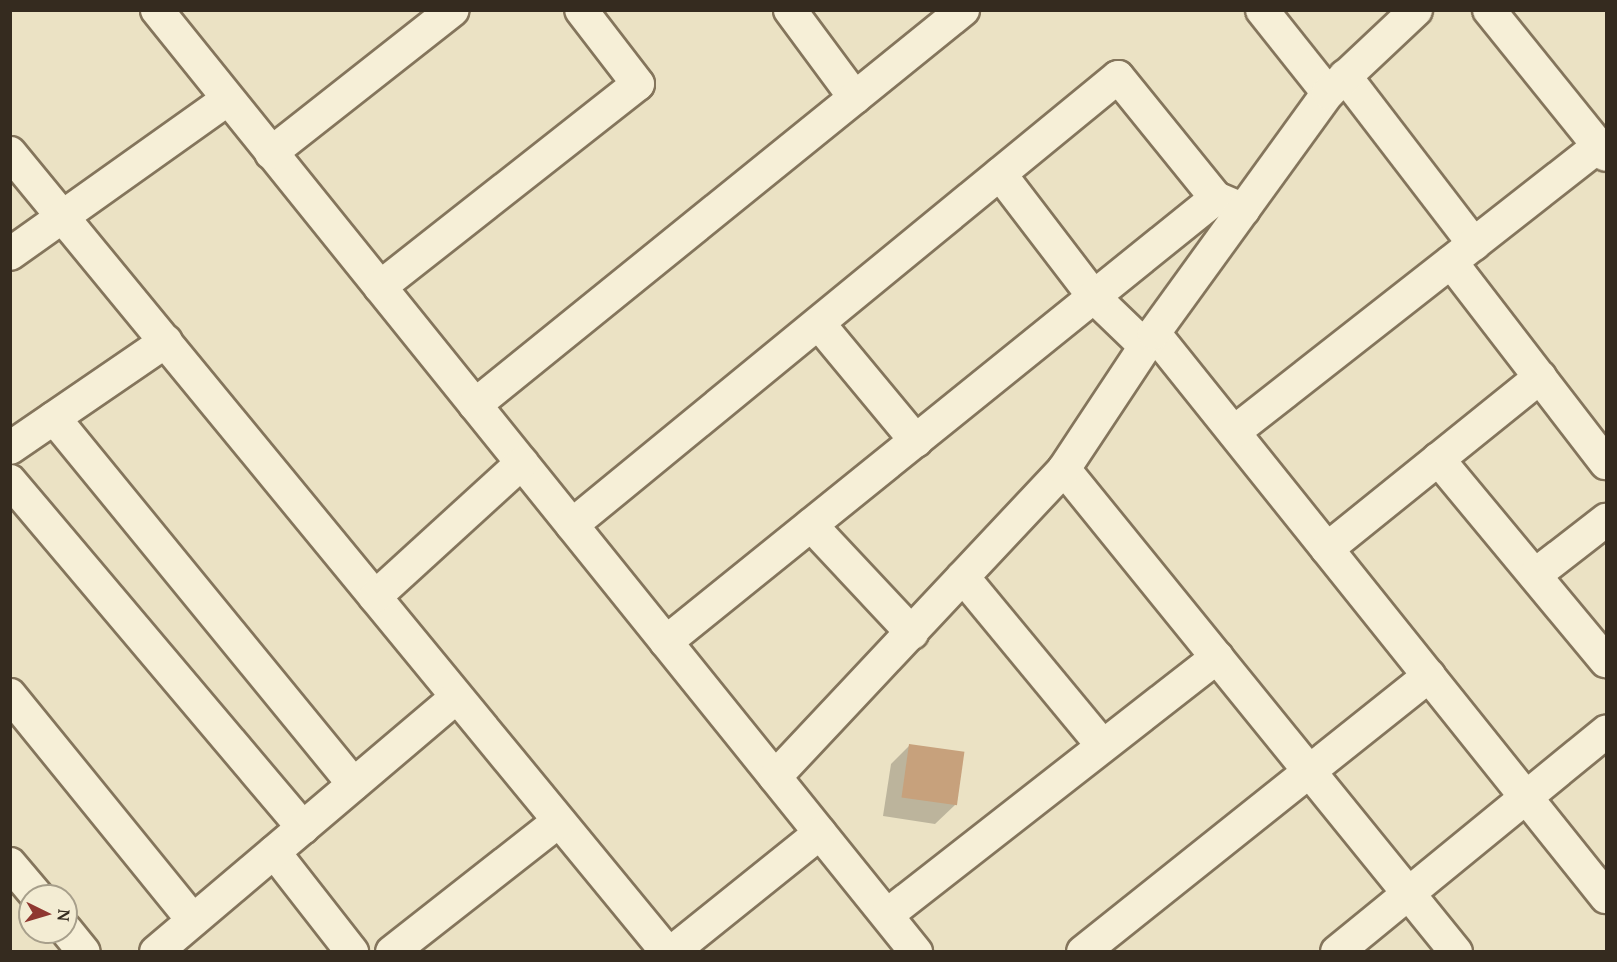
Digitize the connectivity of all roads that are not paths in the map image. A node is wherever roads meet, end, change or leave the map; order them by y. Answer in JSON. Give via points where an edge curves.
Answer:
{"nodes":[{"id":1,"x":453,"y":10,"type":"edge"},
{"id":2,"x":581,"y":10,"type":"edge"},
{"id":3,"x":790,"y":10,"type":"edge"},
{"id":4,"x":963,"y":10,"type":"edge"},
{"id":5,"x":1262,"y":10,"type":"edge"},
{"id":6,"x":1416,"y":10,"type":"edge"},
{"id":7,"x":1489,"y":10,"type":"edge"},
{"id":8,"x":169,"y":15,"type":"edge"},
{"id":9,"x":1337,"y":84,"type":"junction"},
{"id":10,"x":855,"y":98,"type":"junction"},
{"id":11,"x":228,"y":99,"type":"junction"},
{"id":12,"x":1603,"y":151,"type":"edge"},
{"id":13,"x":10,"y":153,"type":"edge"},
{"id":14,"x":271,"y":153,"type":"junction"},
{"id":15,"x":1000,"y":174,"type":"junction"},
{"id":16,"x":1230,"y":204,"type":"junction"},
{"id":17,"x":63,"y":217,"type":"junction"},
{"id":18,"x":1462,"y":253,"type":"junction"},
{"id":19,"x":10,"y":254,"type":"edge"},
{"id":20,"x":380,"y":287,"type":"junction"},
{"id":21,"x":1094,"y":297,"type":"junction"},
{"id":22,"x":819,"y":324,"type":"junction"},
{"id":23,"x":1149,"y":339,"type":"junction"},
{"id":24,"x":166,"y":341,"type":"junction"},
{"id":25,"x":1540,"y":377,"type":"junction"},
{"id":26,"x":475,"y":405,"type":"junction"},
{"id":27,"x":54,"y":418,"type":"junction"},
{"id":28,"x":1233,"y":432,"type":"junction"},
{"id":29,"x":916,"y":441,"type":"junction"},
{"id":30,"x":10,"y":448,"type":"edge"},
{"id":31,"x":1438,"y":459,"type":"junction"},
{"id":32,"x":522,"y":463,"type":"junction"},
{"id":33,"x":1606,"y":463,"type":"edge"},
{"id":34,"x":1064,"y":469,"type":"junction"},
{"id":35,"x":10,"y":481,"type":"edge"},
{"id":36,"x":1606,"y":520,"type":"edge"},
{"id":37,"x":572,"y":525,"type":"junction"},
{"id":38,"x":812,"y":525,"type":"junction"},
{"id":39,"x":1327,"y":549,"type":"junction"},
{"id":40,"x":1535,"y":575,"type":"junction"},
{"id":41,"x":963,"y":577,"type":"junction"},
{"id":42,"x":375,"y":597,"type":"junction"},
{"id":43,"x":912,"y":633,"type":"junction"},
{"id":44,"x":666,"y":642,"type":"junction"},
{"id":45,"x":1217,"y":657,"type":"junction"},
{"id":46,"x":1606,"y":661,"type":"edge"},
{"id":47,"x":1429,"y":676,"type":"junction"},
{"id":48,"x":10,"y":695,"type":"edge"},
{"id":49,"x":457,"y":697,"type":"junction"},
{"id":50,"x":1606,"y":732,"type":"edge"},
{"id":51,"x":1103,"y":746,"type":"junction"},
{"id":52,"x":1309,"y":771,"type":"junction"},
{"id":53,"x":775,"y":777,"type":"junction"},
{"id":54,"x":354,"y":784,"type":"junction"},
{"id":55,"x":1526,"y":798,"type":"junction"},
{"id":56,"x":559,"y":821,"type":"junction"},
{"id":57,"x":303,"y":828,"type":"junction"},
{"id":58,"x":820,"y":833,"type":"junction"},
{"id":59,"x":274,"y":852,"type":"junction"},
{"id":60,"x":10,"y":864,"type":"edge"},
{"id":61,"x":28,"y":884,"type":"edge"},
{"id":62,"x":1409,"y":893,"type":"junction"},
{"id":63,"x":1606,"y":897,"type":"edge"},
{"id":64,"x":886,"y":915,"type":"junction"},
{"id":65,"x":193,"y":920,"type":"junction"},
{"id":66,"x":161,"y":950,"type":"edge"},
{"id":67,"x":352,"y":951,"type":"edge"},
{"id":68,"x":392,"y":951,"type":"edge"},
{"id":69,"x":667,"y":951,"type":"edge"},
{"id":70,"x":672,"y":951,"type":"edge"},
{"id":71,"x":916,"y":951,"type":"edge"},
{"id":72,"x":1083,"y":951,"type":"edge"},
{"id":73,"x":1337,"y":951,"type":"edge"},
{"id":74,"x":1456,"y":951,"type":"edge"}],
"edges":[{"from":1,"to":14,"type":"street"},
{"from":2,"to":20,"type":"street","via":[[638,84]]},
{"from":3,"to":10,"type":"street"},
{"from":4,"to":10,"type":"street"},
{"from":5,"to":9,"type":"street"},
{"from":6,"to":9,"type":"street"},
{"from":7,"to":12,"type":"street"},
{"from":8,"to":11,"type":"street"},
{"from":9,"to":16,"type":"street"},
{"from":9,"to":18,"type":"street"},
{"from":10,"to":26,"type":"street"},
{"from":11,"to":14,"type":"street"},
{"from":11,"to":17,"type":"street"},
{"from":12,"to":18,"type":"street"},
{"from":13,"to":17,"type":"street"},
{"from":14,"to":20,"type":"street"},
{"from":15,"to":16,"type":"street","via":[[1118,77]]},
{"from":15,"to":21,"type":"street"},
{"from":15,"to":22,"type":"street"},
{"from":16,"to":21,"type":"street"},
{"from":16,"to":23,"type":"street"},
{"from":17,"to":19,"type":"street"},
{"from":17,"to":24,"type":"street"},
{"from":18,"to":25,"type":"street"},
{"from":18,"to":28,"type":"street"},
{"from":20,"to":26,"type":"street"},
{"from":21,"to":23,"type":"street"},
{"from":21,"to":29,"type":"street"},
{"from":22,"to":29,"type":"street"},
{"from":22,"to":37,"type":"street"},
{"from":23,"to":28,"type":"street"},
{"from":23,"to":34,"type":"street"},
{"from":24,"to":27,"type":"street"},
{"from":24,"to":42,"type":"street"},
{"from":25,"to":31,"type":"street"},
{"from":25,"to":33,"type":"street"},
{"from":26,"to":32,"type":"street"},
{"from":27,"to":30,"type":"street"},
{"from":27,"to":54,"type":"street"},
{"from":28,"to":39,"type":"street"},
{"from":29,"to":38,"type":"street"},
{"from":31,"to":39,"type":"street"},
{"from":31,"to":40,"type":"street"},
{"from":32,"to":37,"type":"street"},
{"from":32,"to":42,"type":"street"},
{"from":34,"to":41,"type":"street"},
{"from":34,"to":45,"type":"street"},
{"from":35,"to":57,"type":"street"},
{"from":36,"to":40,"type":"street"},
{"from":37,"to":44,"type":"street"},
{"from":38,"to":43,"type":"street"},
{"from":38,"to":44,"type":"street"},
{"from":39,"to":47,"type":"street"},
{"from":40,"to":46,"type":"street"},
{"from":41,"to":43,"type":"street"},
{"from":41,"to":51,"type":"street"},
{"from":42,"to":49,"type":"street"},
{"from":43,"to":53,"type":"street"},
{"from":44,"to":53,"type":"street"},
{"from":45,"to":51,"type":"street"},
{"from":45,"to":52,"type":"street"},
{"from":47,"to":52,"type":"street"},
{"from":47,"to":55,"type":"street"},
{"from":48,"to":65,"type":"street"},
{"from":49,"to":54,"type":"street"},
{"from":49,"to":56,"type":"street"},
{"from":50,"to":55,"type":"street"},
{"from":51,"to":64,"type":"street"},
{"from":52,"to":62,"type":"street"},
{"from":52,"to":72,"type":"street"},
{"from":53,"to":58,"type":"street"},
{"from":54,"to":57,"type":"street"},
{"from":55,"to":62,"type":"street"},
{"from":55,"to":63,"type":"street"},
{"from":56,"to":68,"type":"street"},
{"from":56,"to":69,"type":"street"},
{"from":57,"to":59,"type":"street"},
{"from":58,"to":64,"type":"street"},
{"from":58,"to":70,"type":"street"},
{"from":59,"to":65,"type":"street"},
{"from":59,"to":67,"type":"street"},
{"from":60,"to":61,"type":"street"},
{"from":62,"to":73,"type":"street"},
{"from":62,"to":74,"type":"street"},
{"from":64,"to":71,"type":"street"},
{"from":65,"to":66,"type":"street"}]}
